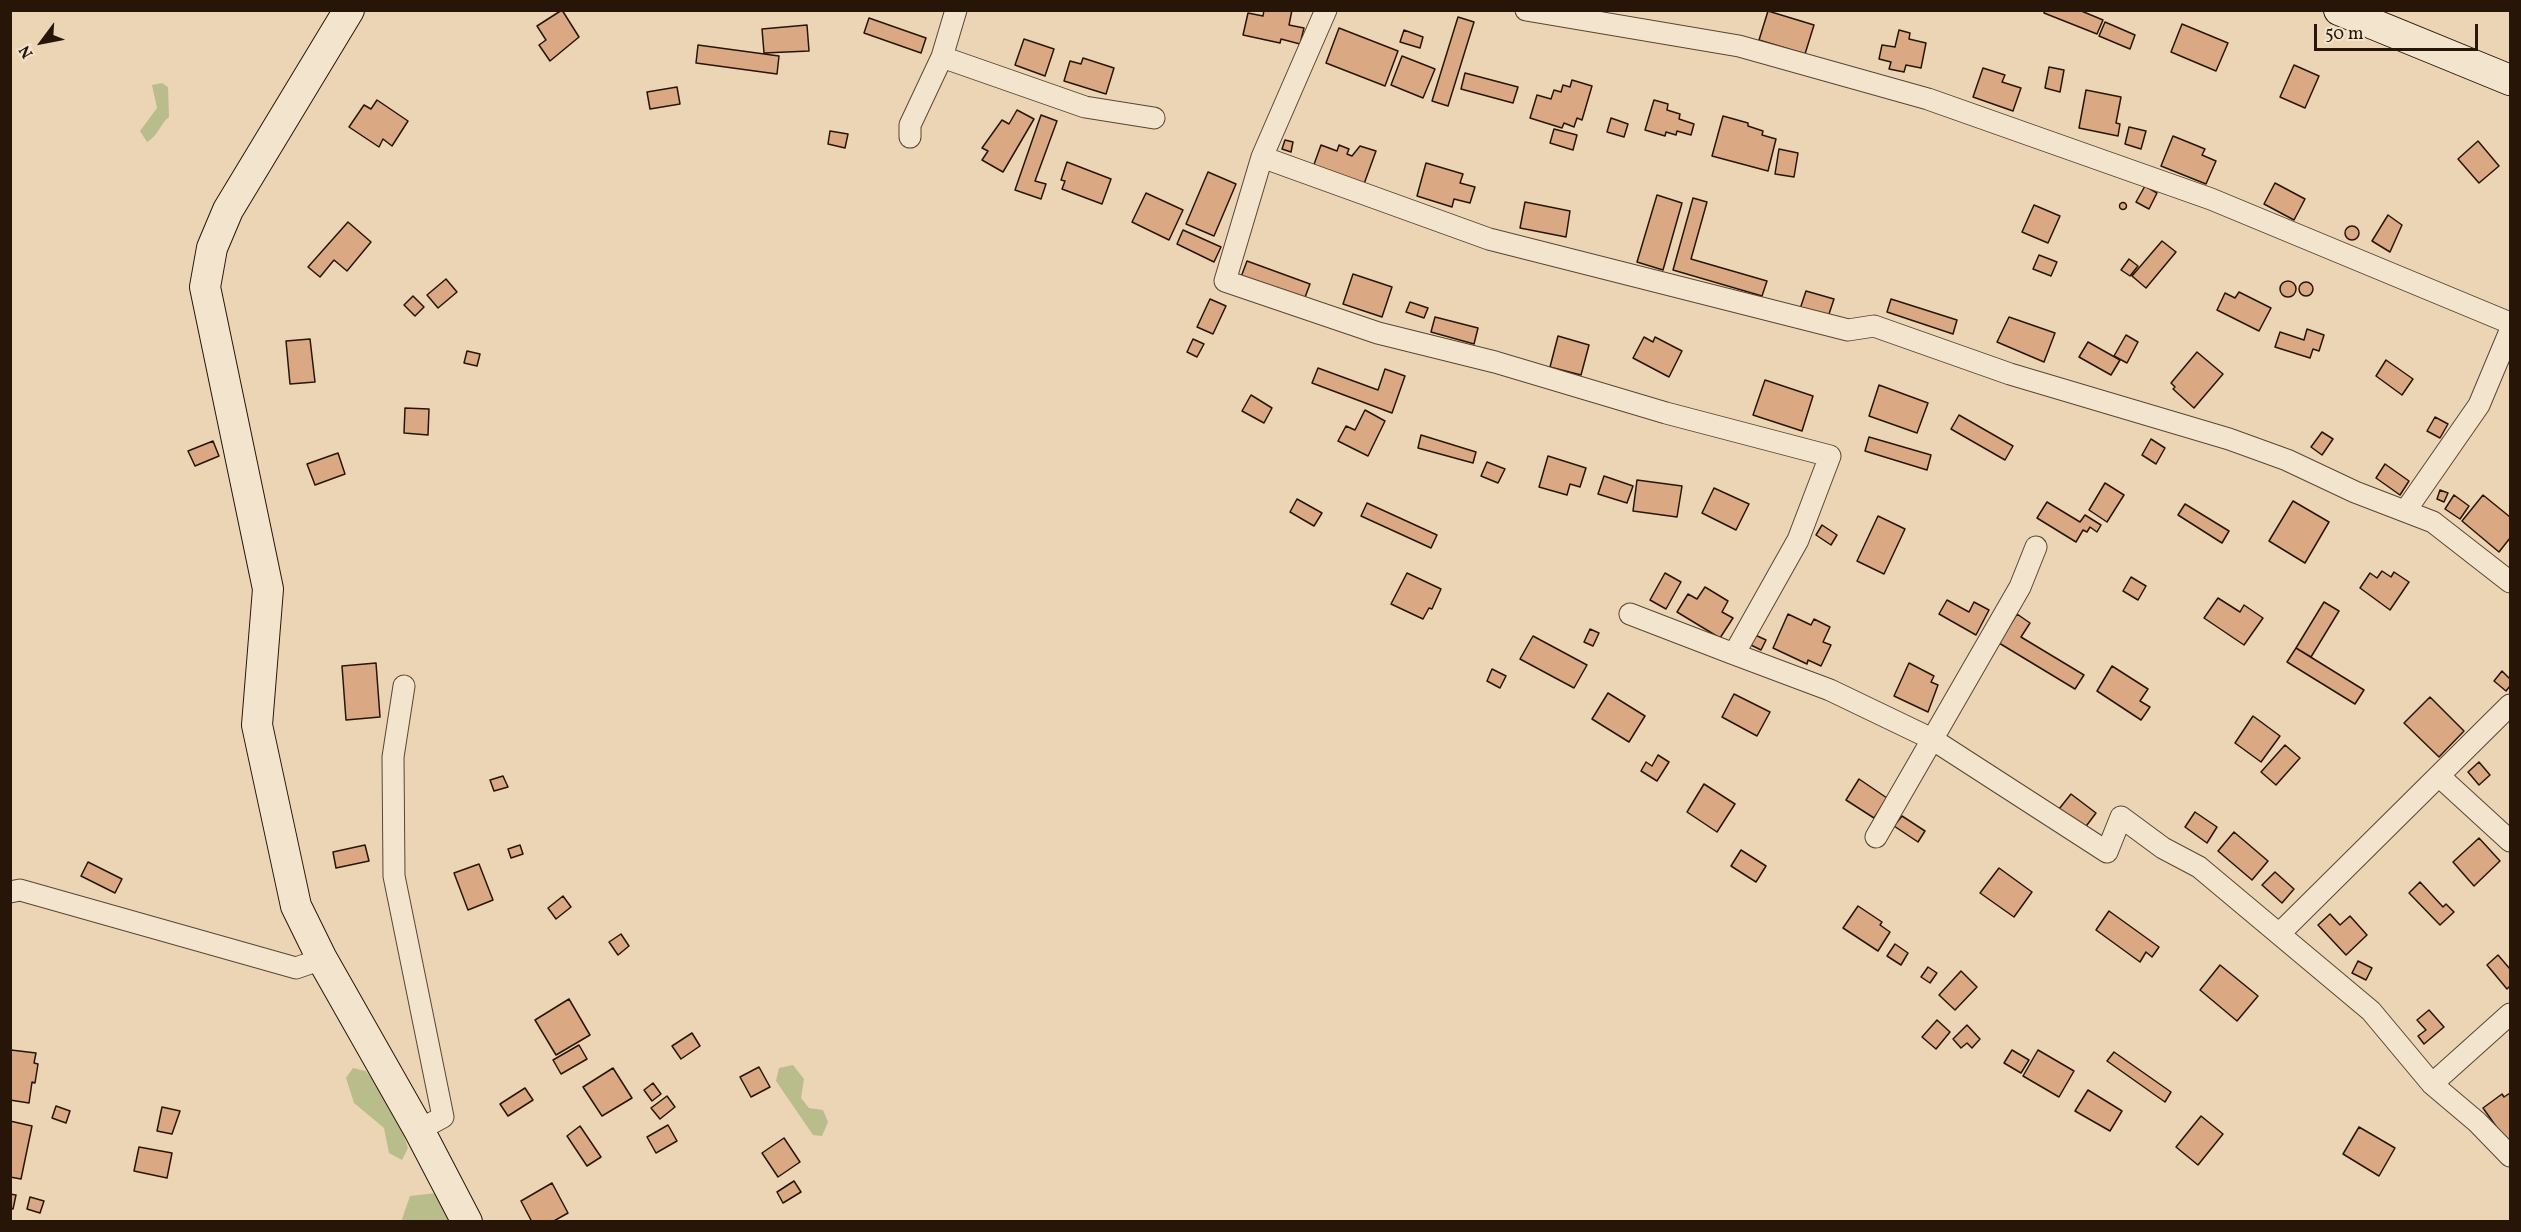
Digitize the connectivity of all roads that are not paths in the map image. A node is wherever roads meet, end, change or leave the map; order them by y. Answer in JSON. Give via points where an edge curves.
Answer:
{"nodes":[{"id":1,"x":349,"y":10,"type":"edge"},
{"id":2,"x":956,"y":10,"type":"edge"},
{"id":3,"x":1326,"y":10,"type":"edge"},
{"id":4,"x":1526,"y":10,"type":"edge"},
{"id":5,"x":2339,"y":10,"type":"edge"},
{"id":6,"x":942,"y":57,"type":"junction"},
{"id":7,"x":2511,"y":80,"type":"edge"},
{"id":8,"x":1154,"y":118,"type":"dead end"},
{"id":9,"x":910,"y":137,"type":"dead end"},
{"id":10,"x":1262,"y":157,"type":"junction"},
{"id":11,"x":2511,"y":323,"type":"edge"},
{"id":12,"x":2511,"y":331,"type":"edge"},
{"id":13,"x":2406,"y":510,"type":"junction"},
{"id":14,"x":2036,"y":547,"type":"dead end"},
{"id":15,"x":2511,"y":582,"type":"edge"},
{"id":16,"x":1630,"y":614,"type":"dead end"},
{"id":17,"x":1734,"y":654,"type":"junction"},
{"id":18,"x":404,"y":686,"type":"dead end"},
{"id":19,"x":2511,"y":705,"type":"edge"},
{"id":20,"x":1932,"y":739,"type":"junction"},
{"id":21,"x":2439,"y":776,"type":"junction"},
{"id":22,"x":1876,"y":837,"type":"dead end"},
{"id":23,"x":2511,"y":841,"type":"edge"},
{"id":24,"x":10,"y":892,"type":"edge"},
{"id":25,"x":2279,"y":934,"type":"junction"},
{"id":26,"x":322,"y":959,"type":"junction"},
{"id":27,"x":2511,"y":1014,"type":"edge"},
{"id":28,"x":2432,"y":1084,"type":"junction"},
{"id":29,"x":419,"y":1130,"type":"junction"},
{"id":30,"x":2511,"y":1156,"type":"edge"},
{"id":31,"x":467,"y":1221,"type":"edge"}],
"edges":[{"from":1,"to":26,"type":"street","via":[[228,210],[212,248],[205,287],[268,589],[257,725],[296,906]]},
{"from":2,"to":6,"type":"street"},
{"from":3,"to":10,"type":"street"},
{"from":4,"to":11,"type":"street","via":[[1739,46],[1928,99],[2211,200]]},
{"from":5,"to":7,"type":"street"},
{"from":6,"to":8,"type":"street","via":[[1085,107]]},
{"from":6,"to":9,"type":"street","via":[[917,106]]},
{"from":10,"to":13,"type":"street","via":[[1488,239],[1848,330],[1874,326],[2010,374],[2229,439]]},
{"from":10,"to":17,"type":"street","via":[[1225,281],[1378,333],[1830,456],[1798,540]]},
{"from":12,"to":13,"type":"street","via":[[2479,405]]},
{"from":13,"to":15,"type":"street","via":[[2433,522]]},
{"from":14,"to":20,"type":"street","via":[[2020,587]]},
{"from":16,"to":17,"type":"street"},
{"from":17,"to":20,"type":"street","via":[[1830,690]]},
{"from":18,"to":29,"type":"street","via":[[393,757],[394,876],[443,1117]]},
{"from":19,"to":21,"type":"street"},
{"from":20,"to":22,"type":"street"},
{"from":20,"to":25,"type":"street","via":[[2107,852],[2121,817],[2163,848],[2199,867]]},
{"from":21,"to":23,"type":"street"},
{"from":21,"to":25,"type":"street"},
{"from":24,"to":26,"type":"street","via":[[20,890],[296,968]]},
{"from":25,"to":28,"type":"street","via":[[2371,1011]]},
{"from":26,"to":29,"type":"street"},
{"from":27,"to":28,"type":"street"},
{"from":28,"to":30,"type":"street"},
{"from":29,"to":31,"type":"street"}]}
